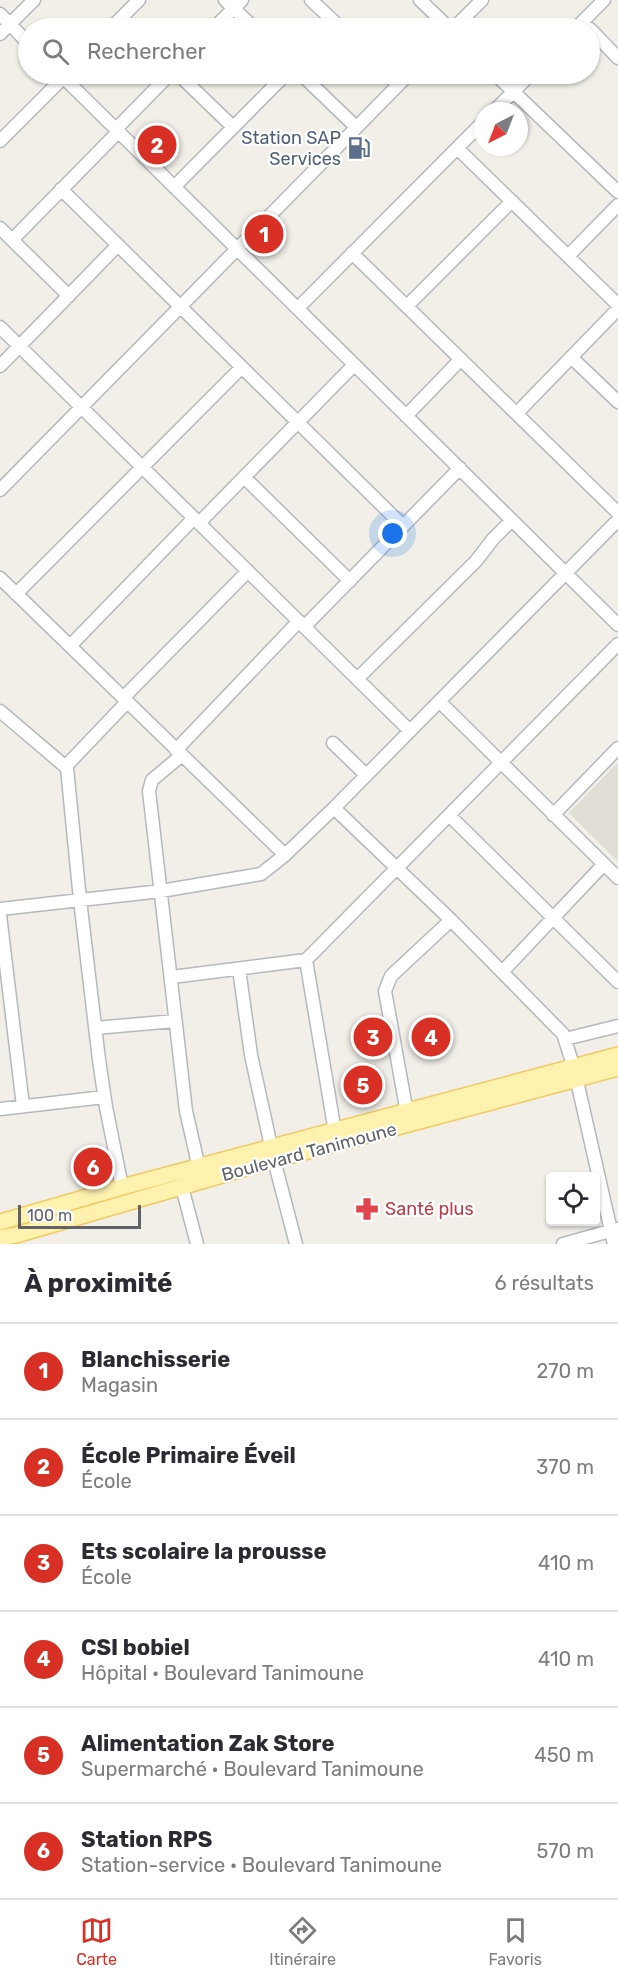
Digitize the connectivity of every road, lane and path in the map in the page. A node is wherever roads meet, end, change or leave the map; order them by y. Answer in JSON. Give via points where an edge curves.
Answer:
{"nodes":[{"id":1,"x":34,"y":0,"type":"edge"},
{"id":2,"x":139,"y":0,"type":"edge"},
{"id":3,"x":311,"y":0,"type":"edge"},
{"id":4,"x":420,"y":0,"type":"edge"},
{"id":5,"x":482,"y":0,"type":"edge"},
{"id":6,"x":604,"y":0,"type":"edge"},
{"id":7,"x":233,"y":3,"type":"edge"},
{"id":8,"x":0,"y":14,"type":"edge"},
{"id":9,"x":121,"y":18,"type":"edge"},
{"id":10,"x":222,"y":18,"type":"edge"},
{"id":11,"x":246,"y":18,"type":"edge"},
{"id":12,"x":330,"y":18,"type":"edge"},
{"id":13,"x":439,"y":18,"type":"edge"},
{"id":14,"x":464,"y":18,"type":"edge"},
{"id":15,"x":591,"y":18,"type":"edge"},
{"id":16,"x":10,"y":24,"type":"junction"},
{"id":17,"x":18,"y":32,"type":"edge"},
{"id":18,"x":0,"y":34,"type":"edge"},
{"id":19,"x":600,"y":42,"type":"edge"},
{"id":20,"x":618,"y":58,"type":"edge"},
{"id":21,"x":54,"y":84,"type":"edge"},
{"id":22,"x":72,"y":84,"type":"edge"},
{"id":23,"x":161,"y":84,"type":"edge"},
{"id":24,"x":188,"y":84,"type":"edge"},
{"id":25,"x":276,"y":84,"type":"edge"},
{"id":26,"x":311,"y":84,"type":"edge"},
{"id":27,"x":505,"y":84,"type":"edge"},
{"id":28,"x":521,"y":84,"type":"edge"},
{"id":29,"x":398,"y":85,"type":"edge"},
{"id":30,"x":513,"y":92,"type":"junction"},
{"id":31,"x":503,"y":102,"type":"edge"},
{"id":32,"x":232,"y":128,"type":"junction"},
{"id":33,"x":356,"y":128,"type":"junction"},
{"id":34,"x":117,"y":130,"type":"junction"},
{"id":35,"x":474,"y":131,"type":"edge"},
{"id":36,"x":0,"y":141,"type":"edge"},
{"id":37,"x":457,"y":148,"type":"junction"},
{"id":38,"x":174,"y":187,"type":"junction"},
{"id":39,"x":61,"y":189,"type":"junction"},
{"id":40,"x":618,"y":192,"type":"edge"},
{"id":41,"x":512,"y":201,"type":"junction"},
{"id":42,"x":618,"y":205,"type":"edge"},
{"id":43,"x":0,"y":228,"type":"edge"},
{"id":44,"x":12,"y":240,"type":"junction"},
{"id":45,"x":118,"y":246,"type":"junction"},
{"id":46,"x":237,"y":249,"type":"junction"},
{"id":47,"x":352,"y":253,"type":"junction"},
{"id":48,"x":568,"y":256,"type":"junction"},
{"id":49,"x":69,"y":296,"type":"junction"},
{"id":50,"x":180,"y":306,"type":"junction"},
{"id":51,"x":407,"y":306,"type":"junction"},
{"id":52,"x":618,"y":307,"type":"edge"},
{"id":53,"x":298,"y":309,"type":"junction"},
{"id":54,"x":0,"y":327,"type":"edge"},
{"id":55,"x":19,"y":346,"type":"junction"},
{"id":56,"x":571,"y":357,"type":"junction"},
{"id":57,"x":461,"y":359,"type":"junction"},
{"id":58,"x":354,"y":365,"type":"junction"},
{"id":59,"x":0,"y":366,"type":"edge"},
{"id":60,"x":242,"y":367,"type":"junction"},
{"id":61,"x":618,"y":402,"type":"edge"},
{"id":62,"x":81,"y":407,"type":"junction"},
{"id":63,"x":517,"y":413,"type":"junction"},
{"id":64,"x":406,"y":416,"type":"junction"},
{"id":65,"x":298,"y":423,"type":"junction"},
{"id":66,"x":143,"y":468,"type":"junction"},
{"id":67,"x":460,"y":468,"type":"junction"},
{"id":68,"x":244,"y":478,"type":"junction"},
{"id":69,"x":0,"y":490,"type":"edge"},
{"id":70,"x":618,"y":513,"type":"edge"},
{"id":71,"x":196,"y":520,"type":"junction"},
{"id":72,"x":512,"y":520,"type":"junction"},
{"id":73,"x":618,"y":520,"type":"edge"},
{"id":74,"x":403,"y":526,"type":"junction"},
{"id":75,"x":248,"y":571,"type":"junction"},
{"id":76,"x":566,"y":573,"type":"junction"},
{"id":77,"x":0,"y":578,"type":"edge"},
{"id":78,"x":350,"y":581,"type":"junction"},
{"id":79,"x":16,"y":594,"type":"junction"},
{"id":80,"x":302,"y":624,"type":"junction"},
{"id":81,"x":618,"y":625,"type":"edge"},
{"id":82,"x":618,"y":644,"type":"edge"},
{"id":83,"x":70,"y":646,"type":"junction"},
{"id":84,"x":357,"y":679,"type":"junction"},
{"id":85,"x":125,"y":700,"type":"junction"},
{"id":86,"x":440,"y":702,"type":"junction"},
{"id":87,"x":0,"y":711,"type":"edge"},
{"id":88,"x":411,"y":731,"type":"junction"},
{"id":89,"x":333,"y":743,"type":"dead end"},
{"id":90,"x":618,"y":748,"type":"edge"},
{"id":91,"x":179,"y":752,"type":"junction"},
{"id":92,"x":501,"y":763,"type":"junction"},
{"id":93,"x":66,"y":766,"type":"junction"},
{"id":94,"x":366,"y":775,"type":"junction"},
{"id":95,"x":334,"y":808,"type":"junction"},
{"id":96,"x":449,"y":815,"type":"junction"},
{"id":97,"x":553,"y":815,"type":"junction"},
{"id":98,"x":285,"y":855,"type":"junction"},
{"id":99,"x":604,"y":864,"type":"junction"},
{"id":100,"x":397,"y":867,"type":"junction"},
{"id":101,"x":618,"y":878,"type":"edge"},
{"id":102,"x":161,"y":891,"type":"junction"},
{"id":103,"x":80,"y":900,"type":"junction"},
{"id":104,"x":0,"y":909,"type":"edge"},
{"id":105,"x":0,"y":915,"type":"edge"},
{"id":106,"x":554,"y":918,"type":"junction"},
{"id":107,"x":451,"y":920,"type":"junction"},
{"id":108,"x":306,"y":960,"type":"junction"},
{"id":109,"x":239,"y":969,"type":"junction"},
{"id":110,"x":502,"y":972,"type":"junction"},
{"id":111,"x":172,"y":977,"type":"junction"},
{"id":112,"x":618,"y":982,"type":"edge"},
{"id":113,"x":5,"y":989,"type":"edge"},
{"id":114,"x":176,"y":1021,"type":"junction"},
{"id":115,"x":618,"y":1026,"type":"edge"},
{"id":116,"x":95,"y":1029,"type":"junction"},
{"id":117,"x":566,"y":1039,"type":"junction"},
{"id":118,"x":618,"y":1055,"type":"edge"},
{"id":119,"x":618,"y":1068,"type":"edge"},
{"id":120,"x":576,"y":1074,"type":"junction"},
{"id":121,"x":104,"y":1097,"type":"junction"},
{"id":122,"x":22,"y":1106,"type":"junction"},
{"id":123,"x":0,"y":1109,"type":"edge"},
{"id":124,"x":407,"y":1113,"type":"junction"},
{"id":125,"x":335,"y":1132,"type":"junction"},
{"id":126,"x":273,"y":1154,"type":"junction"},
{"id":127,"x":199,"y":1168,"type":"junction"},
{"id":128,"x":123,"y":1187,"type":"junction"},
{"id":129,"x":182,"y":1187,"type":"junction"},
{"id":130,"x":0,"y":1222,"type":"edge"},
{"id":131,"x":614,"y":1230,"type":"edge"},
{"id":132,"x":0,"y":1238,"type":"edge"},
{"id":133,"x":197,"y":1244,"type":"edge"},
{"id":134,"x":296,"y":1244,"type":"edge"},
{"id":135,"x":563,"y":1244,"type":"edge"},
{"id":136,"x":614,"y":1244,"type":"edge"}],
"edges":[{"from":1,"to":16,"type":"street"},
{"from":2,"to":9,"type":"street"},
{"from":3,"to":12,"type":"street"},
{"from":4,"to":13,"type":"street"},
{"from":5,"to":14,"type":"street"},
{"from":6,"to":15,"type":"street"},
{"from":7,"to":10,"type":"street"},
{"from":7,"to":11,"type":"street"},
{"from":8,"to":16,"type":"street"},
{"from":16,"to":17,"type":"street"},
{"from":16,"to":18,"type":"street"},
{"from":19,"to":20,"type":"street"},
{"from":21,"to":36,"type":"street"},
{"from":22,"to":34,"type":"street"},
{"from":23,"to":34,"type":"street"},
{"from":24,"to":32,"type":"street"},
{"from":25,"to":32,"type":"street"},
{"from":26,"to":33,"type":"street"},
{"from":27,"to":30,"type":"street"},
{"from":28,"to":30,"type":"street"},
{"from":29,"to":33,"type":"street"},
{"from":30,"to":31,"type":"street"},
{"from":30,"to":40,"type":"street"},
{"from":32,"to":38,"type":"street"},
{"from":33,"to":46,"type":"street"},
{"from":34,"to":38,"type":"street"},
{"from":34,"to":39,"type":"street"},
{"from":35,"to":37,"type":"street"},
{"from":37,"to":41,"type":"street"},
{"from":37,"to":47,"type":"street"},
{"from":38,"to":46,"type":"street"},
{"from":39,"to":44,"type":"street"},
{"from":39,"to":45,"type":"street"},
{"from":41,"to":48,"type":"street"},
{"from":41,"to":51,"type":"street"},
{"from":42,"to":48,"type":"street"},
{"from":43,"to":44,"type":"street"},
{"from":44,"to":49,"type":"street"},
{"from":45,"to":49,"type":"street"},
{"from":45,"to":50,"type":"street"},
{"from":46,"to":50,"type":"street"},
{"from":46,"to":53,"type":"street"},
{"from":47,"to":51,"type":"street"},
{"from":47,"to":53,"type":"street"},
{"from":48,"to":52,"type":"street"},
{"from":49,"to":55,"type":"street"},
{"from":50,"to":60,"type":"street"},
{"from":50,"to":62,"type":"street"},
{"from":51,"to":57,"type":"street"},
{"from":52,"to":56,"type":"street"},
{"from":53,"to":58,"type":"street"},
{"from":54,"to":55,"type":"street"},
{"from":55,"to":59,"type":"street"},
{"from":55,"to":62,"type":"street"},
{"from":56,"to":61,"type":"street"},
{"from":56,"to":63,"type":"street"},
{"from":57,"to":63,"type":"street"},
{"from":57,"to":64,"type":"street"},
{"from":58,"to":64,"type":"street"},
{"from":58,"to":65,"type":"street"},
{"from":60,"to":65,"type":"street"},
{"from":60,"to":66,"type":"street"},
{"from":62,"to":66,"type":"street"},
{"from":62,"to":69,"type":"street"},
{"from":63,"to":70,"type":"street"},
{"from":64,"to":67,"type":"street"},
{"from":65,"to":68,"type":"street"},
{"from":65,"to":74,"type":"street"},
{"from":66,"to":71,"type":"street"},
{"from":66,"to":79,"type":"street"},
{"from":67,"to":72,"type":"street"},
{"from":67,"to":74,"type":"street"},
{"from":68,"to":71,"type":"street"},
{"from":68,"to":78,"type":"street"},
{"from":71,"to":75,"type":"street"},
{"from":71,"to":83,"type":"street"},
{"from":72,"to":76,"type":"street"},
{"from":72,"to":84,"type":"street"},
{"from":73,"to":76,"type":"street"},
{"from":74,"to":78,"type":"street"},
{"from":75,"to":80,"type":"street"},
{"from":75,"to":85,"type":"street"},
{"from":76,"to":81,"type":"street"},
{"from":76,"to":86,"type":"street"},
{"from":77,"to":79,"type":"street"},
{"from":78,"to":80,"type":"street"},
{"from":79,"to":83,"type":"street"},
{"from":80,"to":84,"type":"street"},
{"from":80,"to":91,"type":"street"},
{"from":82,"to":92,"type":"street"},
{"from":83,"to":85,"type":"street"},
{"from":84,"to":88,"type":"street"},
{"from":85,"to":91,"type":"street"},
{"from":85,"to":93,"type":"street"},
{"from":86,"to":88,"type":"street"},
{"from":86,"to":92,"type":"street"},
{"from":87,"to":93,"type":"street"},
{"from":88,"to":94,"type":"street"},
{"from":89,"to":94,"type":"street"},
{"from":90,"to":97,"type":"street"},
{"from":91,"to":98,"type":"street"},
{"from":91,"to":102,"type":"street","via":[[149,786]]},
{"from":92,"to":96,"type":"street"},
{"from":92,"to":97,"type":"street"},
{"from":93,"to":103,"type":"street"},
{"from":94,"to":95,"type":"street"},
{"from":95,"to":98,"type":"street"},
{"from":95,"to":100,"type":"street"},
{"from":96,"to":100,"type":"street"},
{"from":96,"to":106,"type":"street"},
{"from":97,"to":99,"type":"street"},
{"from":98,"to":102,"type":"street","via":[[259,875]]},
{"from":99,"to":101,"type":"street"},
{"from":99,"to":106,"type":"street"},
{"from":100,"to":107,"type":"street"},
{"from":100,"to":108,"type":"street"},
{"from":102,"to":103,"type":"street"},
{"from":102,"to":111,"type":"street"},
{"from":103,"to":104,"type":"street"},
{"from":103,"to":116,"type":"street"},
{"from":105,"to":113,"type":"street"},
{"from":106,"to":110,"type":"street"},
{"from":106,"to":112,"type":"street"},
{"from":107,"to":110,"type":"street"},
{"from":107,"to":124,"type":"street","via":[[391,976],[385,991]]},
{"from":108,"to":109,"type":"street"},
{"from":108,"to":125,"type":"street"},
{"from":109,"to":111,"type":"street"},
{"from":109,"to":126,"type":"street","via":[[251,1055]]},
{"from":110,"to":117,"type":"street"},
{"from":111,"to":114,"type":"street"},
{"from":113,"to":122,"type":"street"},
{"from":114,"to":116,"type":"street"},
{"from":114,"to":127,"type":"street","via":[[187,1118]]},
{"from":115,"to":117,"type":"street"},
{"from":116,"to":121,"type":"street"},
{"from":117,"to":120,"type":"street"},
{"from":118,"to":120,"type":"main road","name":"Boulevard Tanimoune"},
{"from":119,"to":120,"type":"main road","name":"Boulevard Tanimoune"},
{"from":120,"to":124,"type":"main road","name":"Boulevard Tanimoune"},
{"from":120,"to":126,"type":"main road","name":"Boulevard Tanimoune"},
{"from":120,"to":131,"type":"street"},
{"from":121,"to":122,"type":"street"},
{"from":121,"to":128,"type":"street"},
{"from":122,"to":123,"type":"street"},
{"from":124,"to":125,"type":"main road","name":"Boulevard Tanimoune"},
{"from":125,"to":126,"type":"main road","name":"Boulevard Tanimoune"},
{"from":126,"to":127,"type":"main road","name":"Boulevard Tanimoune"},
{"from":126,"to":129,"type":"main road","name":"Boulevard Tanimoune"},
{"from":126,"to":134,"type":"street"},
{"from":127,"to":128,"type":"main road","name":"Boulevard Tanimoune"},
{"from":128,"to":130,"type":"main road","name":"Boulevard Tanimoune"},
{"from":129,"to":132,"type":"main road","name":"Boulevard Tanimoune"},
{"from":129,"to":133,"type":"street"},
{"from":131,"to":135,"type":"street"},
{"from":131,"to":136,"type":"street"}]}
